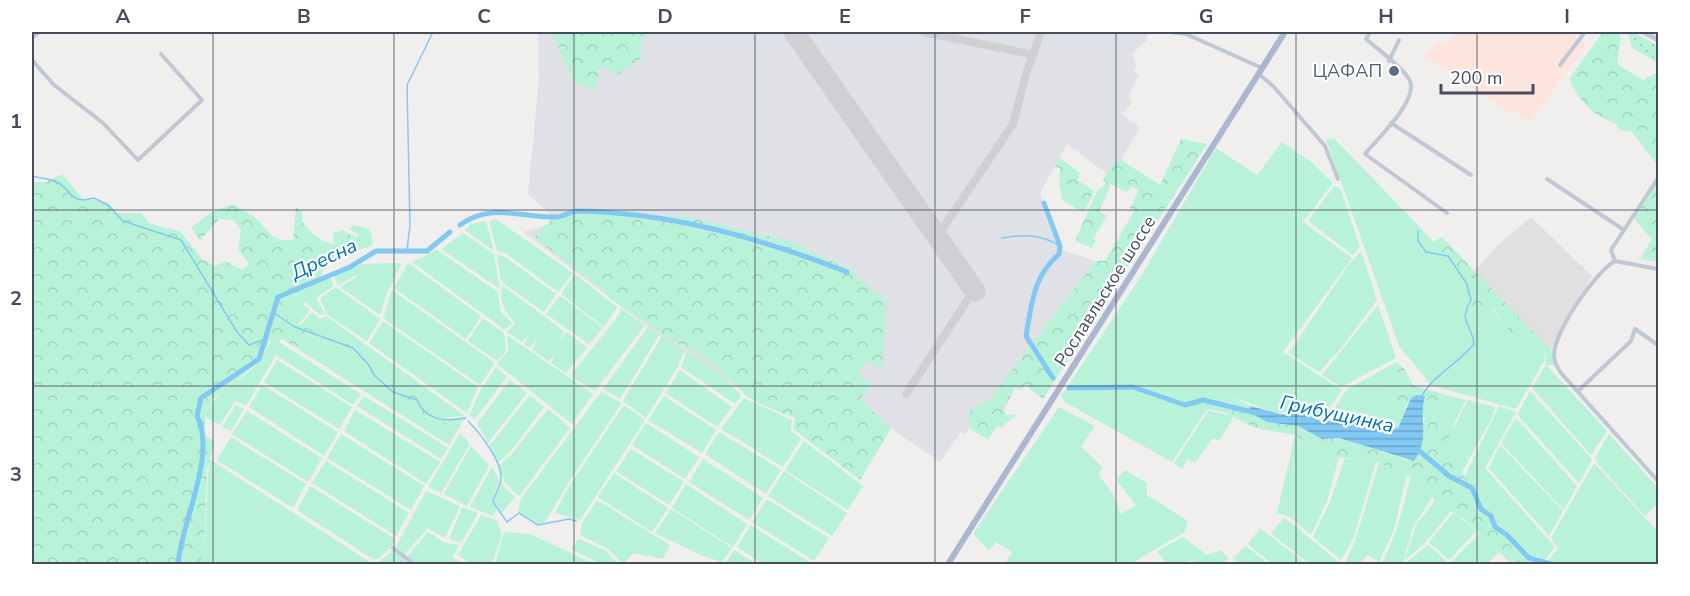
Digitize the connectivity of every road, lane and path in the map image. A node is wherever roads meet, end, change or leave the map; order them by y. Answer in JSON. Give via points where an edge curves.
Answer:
{"nodes":[{"id":1,"x":38,"y":32,"type":"edge"},
{"id":2,"x":1171,"y":32,"type":"edge"},
{"id":3,"x":1285,"y":32,"type":"edge"},
{"id":4,"x":1370,"y":32,"type":"edge"},
{"id":5,"x":1585,"y":32,"type":"edge"},
{"id":6,"x":1644,"y":32,"type":"edge"},
{"id":7,"x":32,"y":37,"type":"edge"},
{"id":8,"x":1399,"y":40,"type":"dead end"},
{"id":9,"x":1659,"y":40,"type":"edge"},
{"id":10,"x":161,"y":54,"type":"dead end"},
{"id":11,"x":32,"y":60,"type":"edge"},
{"id":12,"x":1389,"y":61,"type":"junction"},
{"id":13,"x":1560,"y":65,"type":"dead end"},
{"id":14,"x":1260,"y":71,"type":"junction"},
{"id":15,"x":1391,"y":123,"type":"junction"},
{"id":16,"x":1471,"y":175,"type":"dead end"},
{"id":17,"x":1659,"y":178,"type":"edge"},
{"id":18,"x":1338,"y":179,"type":"dead end"},
{"id":19,"x":1547,"y":179,"type":"dead end"},
{"id":20,"x":1447,"y":213,"type":"dead end"},
{"id":21,"x":1624,"y":230,"type":"junction"},
{"id":22,"x":1615,"y":261,"type":"junction"},
{"id":23,"x":1659,"y":269,"type":"edge"},
{"id":24,"x":1659,"y":345,"type":"edge"},
{"id":25,"x":1578,"y":391,"type":"junction"},
{"id":26,"x":1659,"y":481,"type":"edge"},
{"id":27,"x":393,"y":548,"type":"dead end"},
{"id":28,"x":414,"y":564,"type":"edge"},
{"id":29,"x":948,"y":564,"type":"edge"}],
"edges":[{"from":1,"to":7,"type":"main road"},
{"from":2,"to":14,"type":"street","via":[[1186,34]]},
{"from":3,"to":14,"type":"main road","name":"Рославльское шоссе"},
{"from":4,"to":12,"type":"street","via":[[1365,39]]},
{"from":5,"to":13,"type":"street"},
{"from":6,"to":9,"type":"main road"},
{"from":8,"to":12,"type":"street"},
{"from":10,"to":11,"type":"street","via":[[202,100],[138,160],[103,123],[54,85]]},
{"from":12,"to":15,"type":"street","via":[[1410,80],[1412,91],[1408,103]]},
{"from":14,"to":18,"type":"street","via":[[1325,146]]},
{"from":14,"to":29,"type":"main road","name":"Рославльское шоссе"},
{"from":15,"to":16,"type":"street"},
{"from":15,"to":20,"type":"street","via":[[1365,154]]},
{"from":17,"to":21,"type":"street"},
{"from":19,"to":21,"type":"street"},
{"from":21,"to":22,"type":"street","via":[[1611,250]]},
{"from":22,"to":23,"type":"street"},
{"from":22,"to":25,"type":"street","via":[[1596,276],[1556,344],[1557,367]]},
{"from":24,"to":25,"type":"street","via":[[1635,329],[1631,341]]},
{"from":25,"to":26,"type":"street"},
{"from":27,"to":28,"type":"street"}]}
